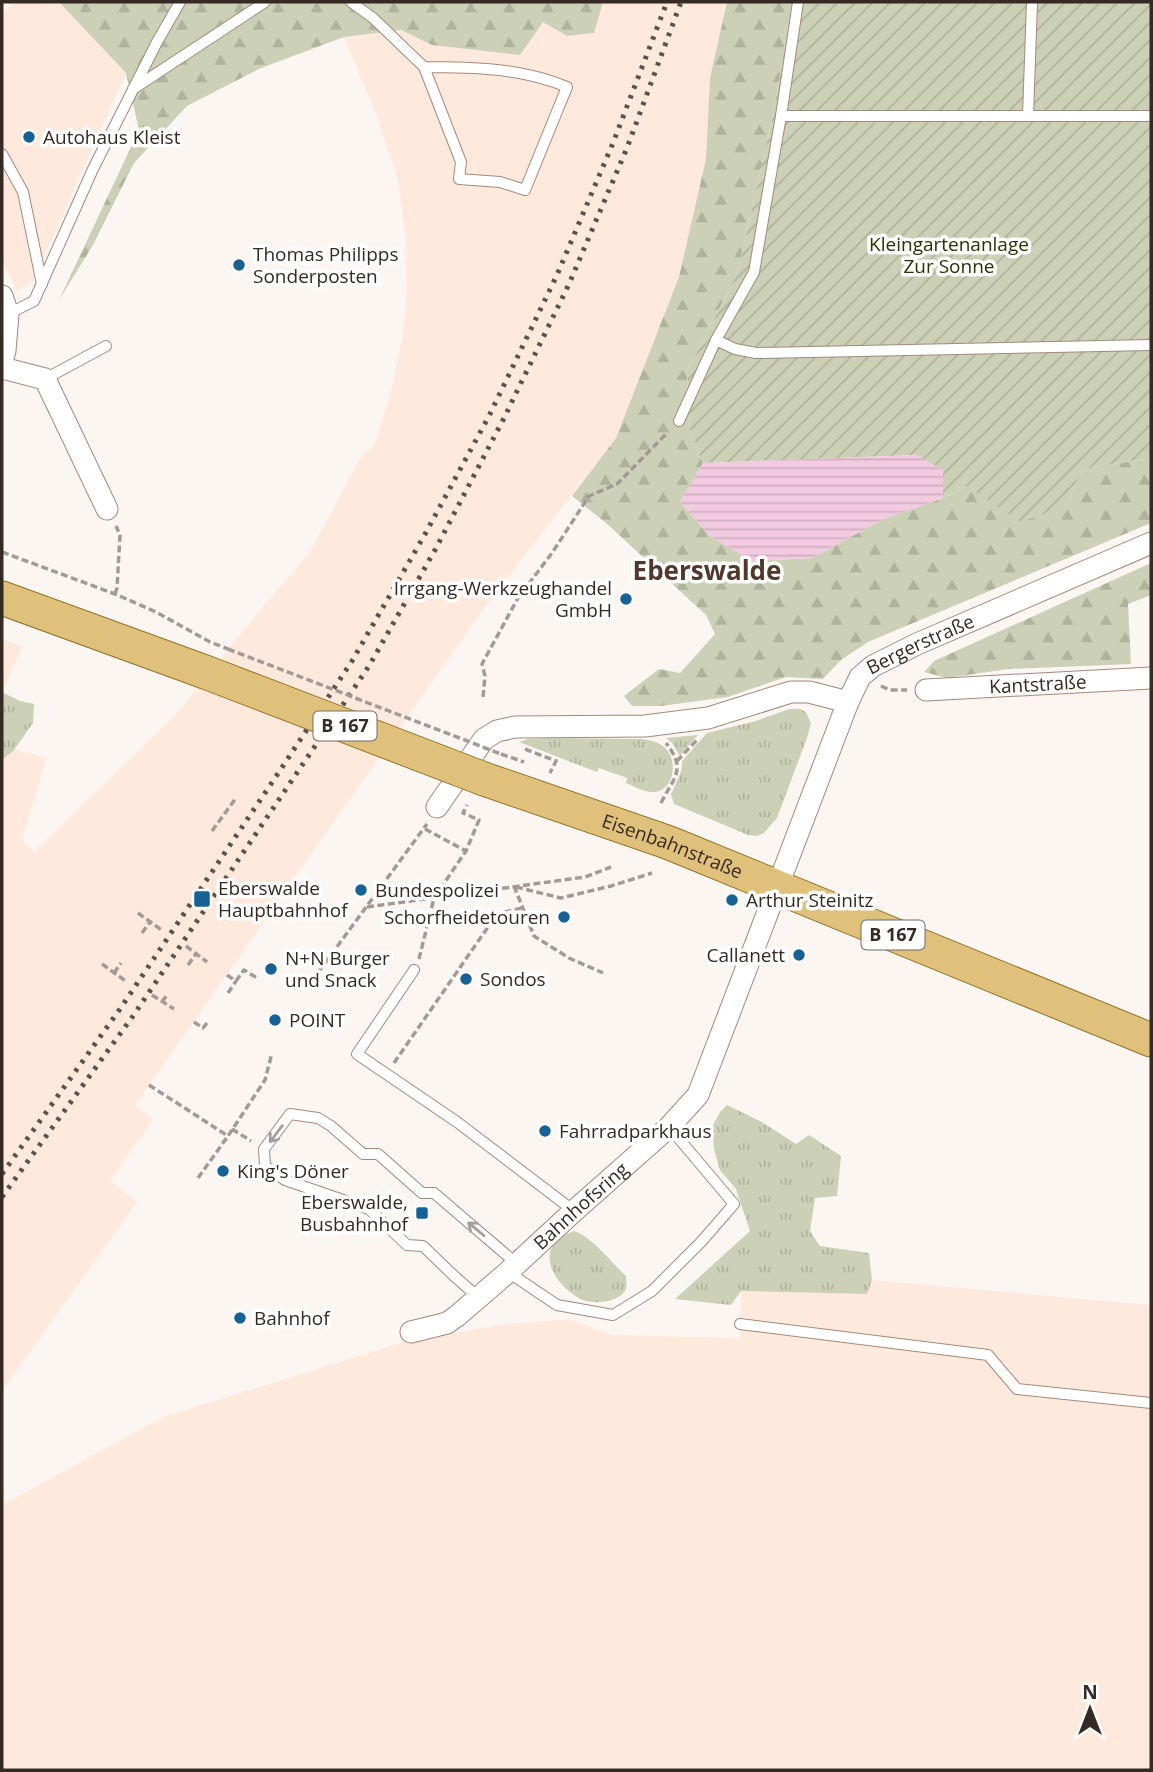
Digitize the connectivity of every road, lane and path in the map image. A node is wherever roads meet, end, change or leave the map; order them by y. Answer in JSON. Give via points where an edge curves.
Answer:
{"nodes":[{"id":1,"x":180,"y":2,"type":"edge"},
{"id":2,"x":265,"y":2,"type":"edge"},
{"id":3,"x":351,"y":2,"type":"edge"},
{"id":4,"x":797,"y":2,"type":"edge"},
{"id":5,"x":1032,"y":2,"type":"edge"},
{"id":6,"x":424,"y":67,"type":"junction"},
{"id":7,"x":133,"y":89,"type":"junction"},
{"id":8,"x":781,"y":116,"type":"junction"},
{"id":9,"x":1028,"y":116,"type":"junction"},
{"id":10,"x":1151,"y":116,"type":"edge"},
{"id":11,"x":2,"y":154,"type":"edge"},
{"id":12,"x":41,"y":284,"type":"junction"},
{"id":13,"x":5,"y":305,"type":"edge"},
{"id":14,"x":716,"y":340,"type":"junction"},
{"id":15,"x":1151,"y":345,"type":"edge"},
{"id":16,"x":106,"y":346,"type":"dead end"},
{"id":17,"x":2,"y":361,"type":"edge"},
{"id":18,"x":2,"y":368,"type":"edge"},
{"id":19,"x":46,"y":379,"type":"junction"},
{"id":20,"x":679,"y":421,"type":"joint"},
{"id":21,"x":107,"y":509,"type":"dead end"},
{"id":22,"x":120,"y":535,"type":"dead end"},
{"id":23,"x":1151,"y":543,"type":"edge"},
{"id":24,"x":2,"y":552,"type":"edge"},
{"id":25,"x":115,"y":594,"type":"junction"},
{"id":26,"x":2,"y":598,"type":"edge"},
{"id":27,"x":860,"y":677,"type":"junction"},
{"id":28,"x":1151,"y":678,"type":"edge"},
{"id":29,"x":926,"y":690,"type":"joint"},
{"id":30,"x":483,"y":697,"type":"dead end"},
{"id":31,"x":848,"y":702,"type":"junction"},
{"id":32,"x":645,"y":726,"type":"junction"},
{"id":33,"x":524,"y":748,"type":"dead end"},
{"id":34,"x":551,"y":773,"type":"dead end"},
{"id":35,"x":484,"y":779,"type":"junction"},
{"id":36,"x":236,"y":798,"type":"dead end"},
{"id":37,"x":662,"y":803,"type":"dead end"},
{"id":38,"x":437,"y":807,"type":"joint"},
{"id":39,"x":424,"y":829,"type":"junction"},
{"id":40,"x":212,"y":831,"type":"dead end"},
{"id":41,"x":466,"y":851,"type":"junction"},
{"id":42,"x":611,"y":867,"type":"dead end"},
{"id":43,"x":652,"y":873,"type":"dead end"},
{"id":44,"x":514,"y":886,"type":"junction"},
{"id":45,"x":777,"y":887,"type":"junction"},
{"id":46,"x":434,"y":898,"type":"junction"},
{"id":47,"x":367,"y":907,"type":"junction"},
{"id":48,"x":523,"y":908,"type":"junction"},
{"id":49,"x":138,"y":913,"type":"dead end"},
{"id":50,"x":150,"y":922,"type":"junction"},
{"id":51,"x":163,"y":931,"type":"dead end"},
{"id":52,"x":142,"y":933,"type":"dead end"},
{"id":53,"x":186,"y":946,"type":"dead end"},
{"id":54,"x":196,"y":954,"type":"junction"},
{"id":55,"x":207,"y":962,"type":"dead end"},
{"id":56,"x":121,"y":963,"type":"dead end"},
{"id":57,"x":102,"y":964,"type":"dead end"},
{"id":58,"x":188,"y":965,"type":"dead end"},
{"id":59,"x":414,"y":970,"type":"joint"},
{"id":60,"x":114,"y":973,"type":"junction"},
{"id":61,"x":603,"y":973,"type":"dead end"},
{"id":62,"x":227,"y":975,"type":"dead end"},
{"id":63,"x":257,"y":978,"type":"dead end"},
{"id":64,"x":236,"y":981,"type":"junction"},
{"id":65,"x":127,"y":982,"type":"dead end"},
{"id":66,"x":306,"y":989,"type":"dead end"},
{"id":67,"x":228,"y":993,"type":"dead end"},
{"id":68,"x":152,"y":995,"type":"dead end"},
{"id":69,"x":167,"y":995,"type":"dead end"},
{"id":70,"x":162,"y":1002,"type":"junction"},
{"id":71,"x":174,"y":1009,"type":"dead end"},
{"id":72,"x":194,"y":1022,"type":"dead end"},
{"id":73,"x":207,"y":1023,"type":"dead end"},
{"id":74,"x":1151,"y":1040,"type":"edge"},
{"id":75,"x":272,"y":1053,"type":"dead end"},
{"id":76,"x":386,"y":1073,"type":"junction"},
{"id":77,"x":149,"y":1085,"type":"dead end"},
{"id":78,"x":669,"y":1126,"type":"junction"},
{"id":79,"x":232,"y":1129,"type":"junction"},
{"id":80,"x":228,"y":1136,"type":"junction"},
{"id":81,"x":264,"y":1149,"type":"junction"},
{"id":82,"x":198,"y":1178,"type":"dead end"},
{"id":83,"x":574,"y":1211,"type":"junction"},
{"id":84,"x":513,"y":1268,"type":"junction"},
{"id":85,"x":479,"y":1298,"type":"junction"},
{"id":86,"x":740,"y":1324,"type":"dead end"},
{"id":87,"x":411,"y":1332,"type":"dead end"},
{"id":88,"x":1151,"y":1403,"type":"edge"}],
"edges":[{"from":1,"to":7,"type":"lane"},
{"from":2,"to":7,"type":"lane"},
{"from":3,"to":6,"type":"lane"},
{"from":4,"to":8,"type":"lane"},
{"from":5,"to":9,"type":"lane"},
{"from":6,"to":6,"type":"lane","via":[[477,67],[567,87],[524,190],[500,182],[459,179],[461,162]]},
{"from":7,"to":12,"type":"lane"},
{"from":8,"to":9,"type":"lane"},
{"from":8,"to":14,"type":"lane","via":[[754,272]]},
{"from":9,"to":10,"type":"lane"},
{"from":11,"to":12,"type":"lane","via":[[23,192]]},
{"from":12,"to":13,"type":"lane","via":[[34,301]]},
{"from":13,"to":17,"type":"street"},
{"from":14,"to":15,"type":"lane","via":[[756,354]]},
{"from":14,"to":20,"type":"lane"},
{"from":16,"to":19,"type":"lane"},
{"from":18,"to":19,"type":"street"},
{"from":19,"to":21,"type":"street"},
{"from":20,"to":30,"type":"path","via":[[617,484],[589,496],[517,598],[482,664]]},
{"from":22,"to":25,"type":"path"},
{"from":23,"to":27,"type":"street","name":"Bergerstraße","via":[[917,644]]},
{"from":24,"to":25,"type":"path"},
{"from":25,"to":35,"type":"path","bridge":true},
{"from":26,"to":35,"type":"main road","name":"Eisenbahnstraße","number":"B 167","bridge":true},
{"from":27,"to":29,"type":"path","via":[[890,690]]},
{"from":27,"to":31,"type":"street","name":"Bergerstraße"},
{"from":28,"to":29,"type":"street","name":"Kantstraße"},
{"from":31,"to":32,"type":"street","via":[[791,692],[708,718]]},
{"from":31,"to":45,"type":"street","name":"Bergerstraße"},
{"from":32,"to":37,"type":"path","via":[[676,756],[676,776]]},
{"from":32,"to":38,"type":"street","via":[[497,731],[484,739]]},
{"from":33,"to":34,"type":"path","via":[[556,761]]},
{"from":35,"to":41,"type":"path","via":[[463,813],[479,820]]},
{"from":35,"to":45,"type":"main road","name":"Eisenbahnstraße","number":"B 167","via":[[667,842]]},
{"from":36,"to":40,"type":"path"},
{"from":38,"to":39,"type":"path"},
{"from":39,"to":41,"type":"path"},
{"from":39,"to":47,"type":"path"},
{"from":41,"to":46,"type":"path"},
{"from":42,"to":44,"type":"path","via":[[584,877]]},
{"from":43,"to":44,"type":"path","via":[[561,898]]},
{"from":44,"to":46,"type":"path"},
{"from":44,"to":48,"type":"path"},
{"from":45,"to":74,"type":"main road","name":"Eisenbahnstraße","number":"B 167"},
{"from":45,"to":78,"type":"street","name":"Bahnhofsring","via":[[698,1095]]},
{"from":46,"to":47,"type":"path"},
{"from":46,"to":59,"type":"path"},
{"from":47,"to":66,"type":"path"},
{"from":48,"to":61,"type":"path","via":[[534,936]]},
{"from":48,"to":76,"type":"path","via":[[497,914]]},
{"from":49,"to":50,"type":"path"},
{"from":50,"to":51,"type":"path"},
{"from":50,"to":52,"type":"path"},
{"from":53,"to":54,"type":"path"},
{"from":54,"to":55,"type":"path"},
{"from":54,"to":58,"type":"path"},
{"from":56,"to":60,"type":"path"},
{"from":57,"to":60,"type":"path"},
{"from":59,"to":76,"type":"lane","via":[[358,1054]]},
{"from":60,"to":65,"type":"path"},
{"from":62,"to":64,"type":"path"},
{"from":63,"to":64,"type":"path","via":[[244,970]]},
{"from":64,"to":67,"type":"path"},
{"from":68,"to":70,"type":"path"},
{"from":69,"to":70,"type":"path"},
{"from":70,"to":71,"type":"path"},
{"from":72,"to":73,"type":"path","via":[[203,1028]]},
{"from":75,"to":79,"type":"path","via":[[265,1080]]},
{"from":76,"to":83,"type":"lane"},
{"from":77,"to":80,"type":"path"},
{"from":78,"to":83,"type":"street","name":"Bahnhofsring"},
{"from":78,"to":84,"type":"lane","via":[[734,1204],[652,1291],[613,1315],[557,1305]]},
{"from":79,"to":80,"type":"path"},
{"from":79,"to":81,"type":"path"},
{"from":80,"to":82,"type":"path"},
{"from":84,"to":81,"type":"lane","one_way":true,"via":[[434,1193],[422,1193],[378,1154],[363,1154],[318,1118],[290,1114]]},
{"from":81,"to":85,"type":"lane","via":[[265,1166],[285,1181],[369,1209],[407,1245],[423,1246]]},
{"from":83,"to":84,"type":"street","name":"Bahnhofsring"},
{"from":84,"to":85,"type":"street","name":"Bahnhofsring"},
{"from":85,"to":87,"type":"street","name":"Bahnhofsring","via":[[447,1323]]},
{"from":86,"to":88,"type":"lane","via":[[988,1355],[1017,1389]]}]}
